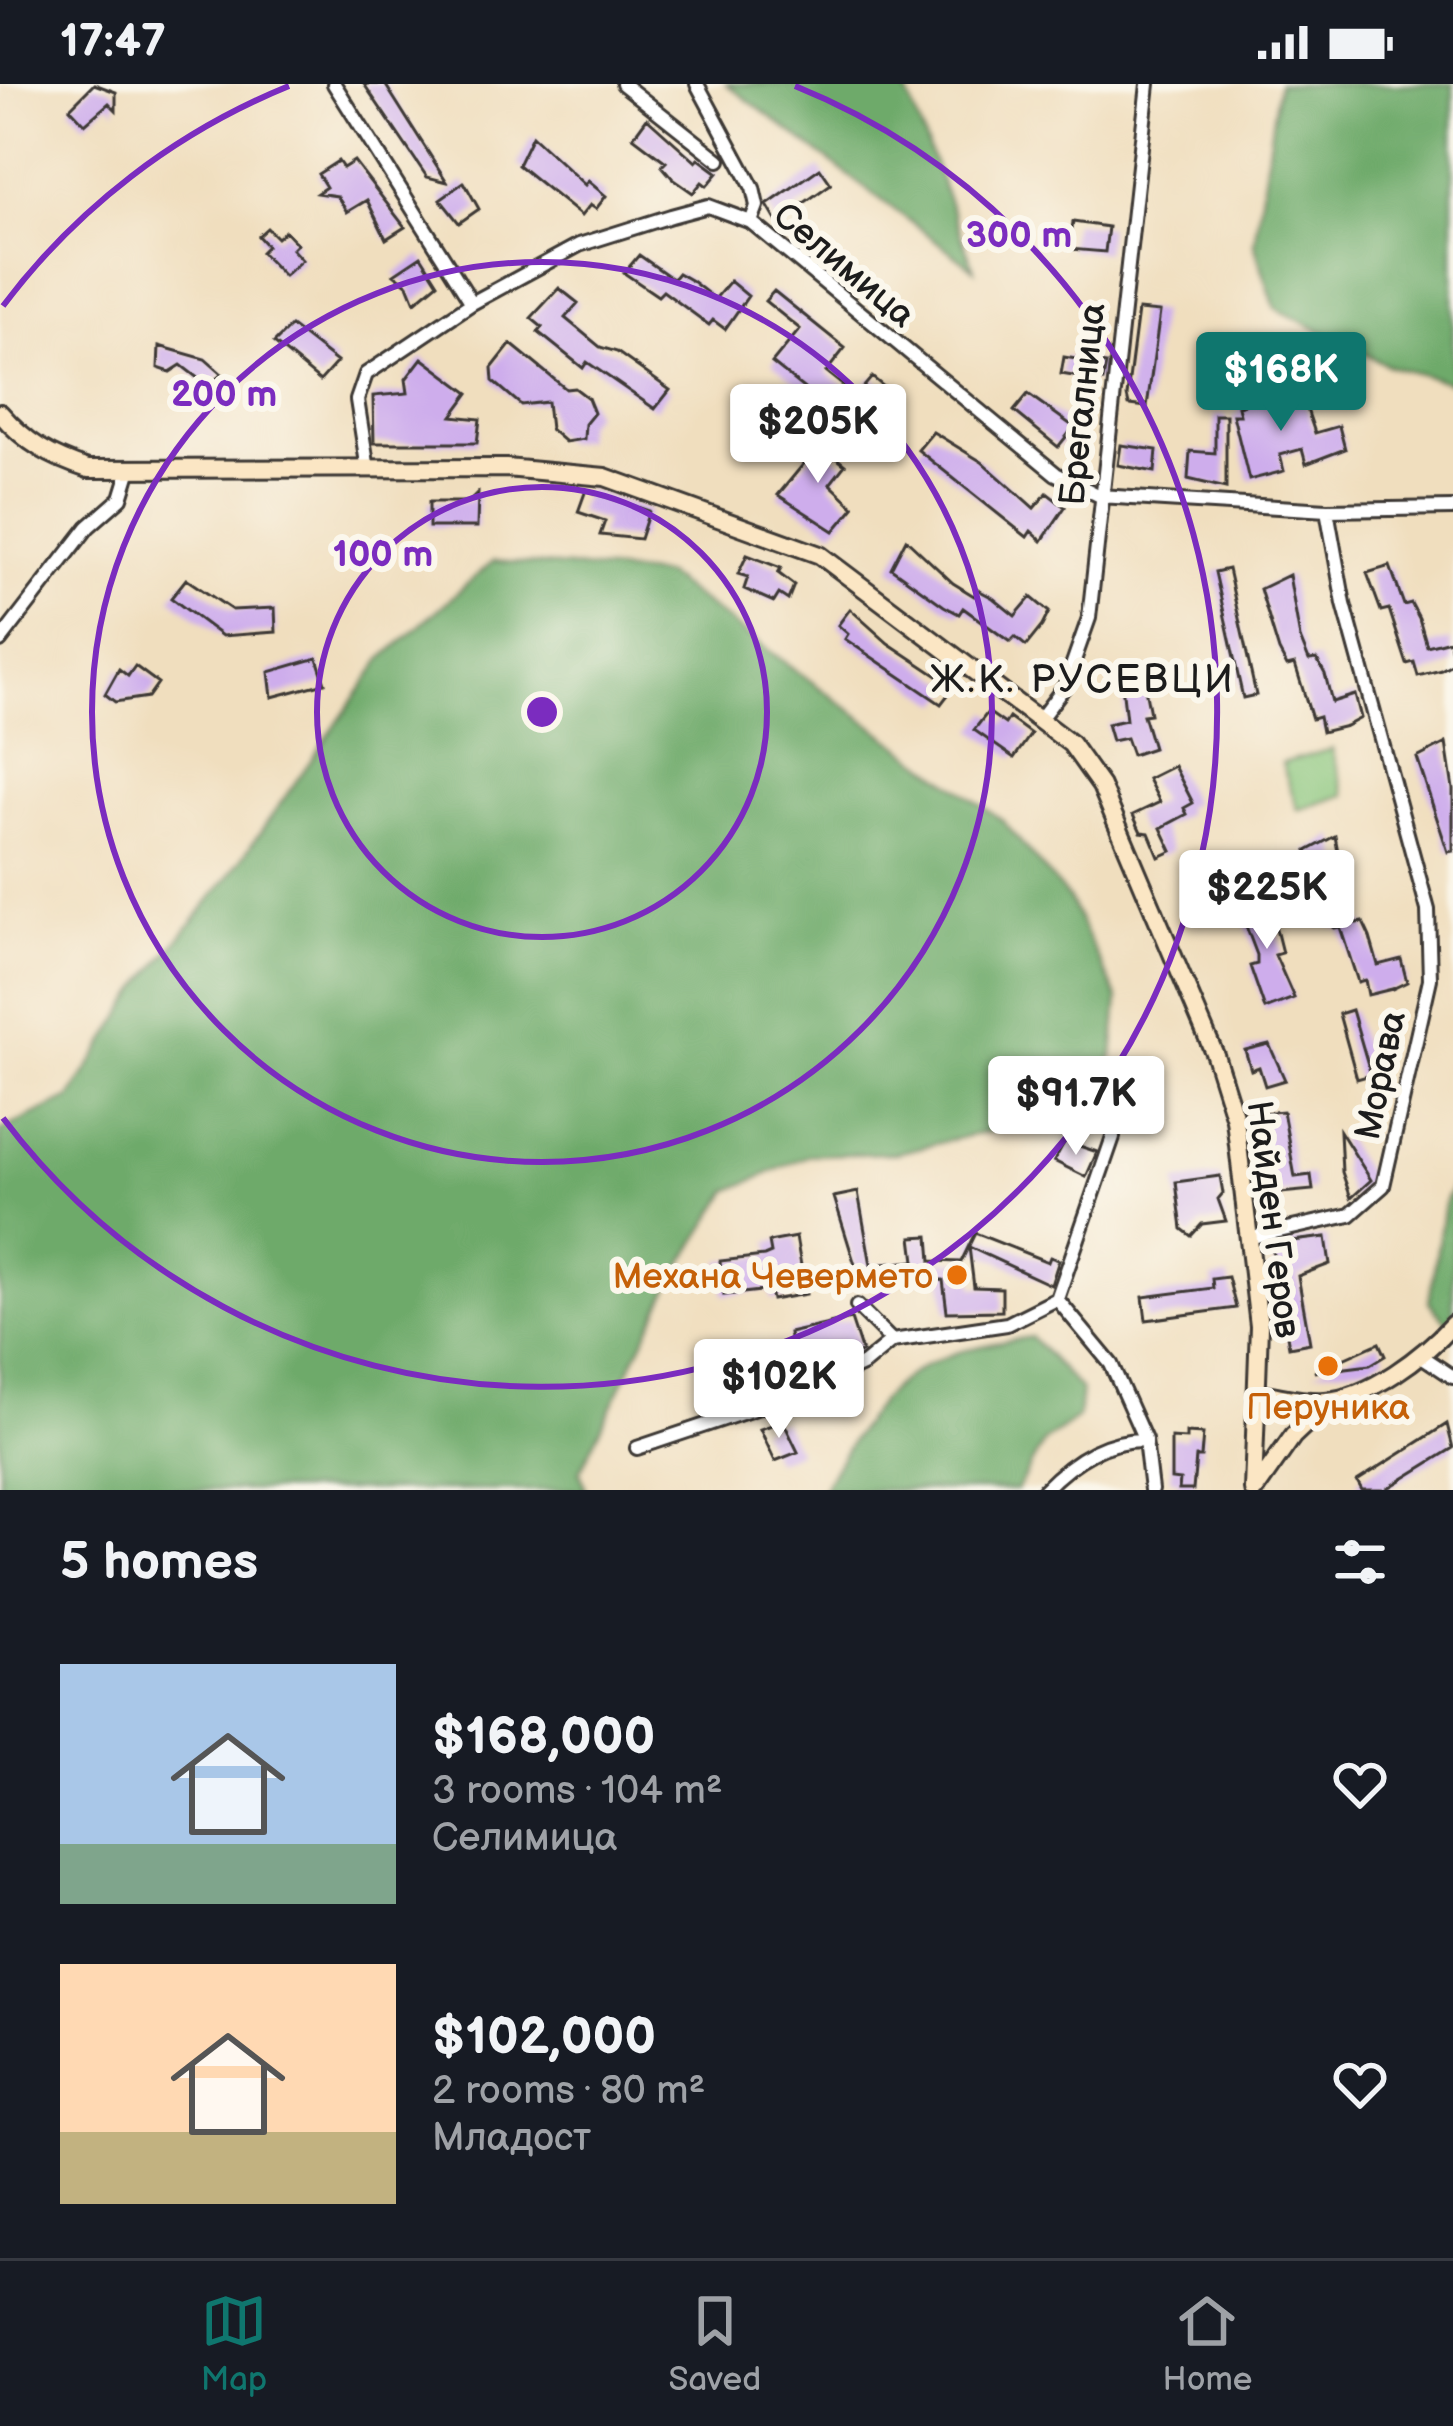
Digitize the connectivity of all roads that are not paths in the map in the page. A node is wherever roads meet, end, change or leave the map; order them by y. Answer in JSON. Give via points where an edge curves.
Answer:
{"nodes":[{"id":1,"x":334,"y":84,"type":"edge"},
{"id":2,"x":623,"y":84,"type":"edge"},
{"id":3,"x":698,"y":84,"type":"edge"},
{"id":4,"x":1148,"y":84,"type":"edge"},
{"id":5,"x":719,"y":160,"type":"dead end"},
{"id":6,"x":751,"y":222,"type":"junction"},
{"id":7,"x":472,"y":303,"type":"junction"},
{"id":8,"x":0,"y":413,"type":"edge"},
{"id":9,"x":368,"y":470,"type":"junction"},
{"id":10,"x":129,"y":472,"type":"junction"},
{"id":11,"x":1100,"y":496,"type":"junction"},
{"id":12,"x":1453,"y":508,"type":"edge"},
{"id":13,"x":1327,"y":510,"type":"junction"},
{"id":14,"x":0,"y":641,"type":"edge"},
{"id":15,"x":1040,"y":719,"type":"junction"},
{"id":16,"x":1113,"y":1137,"type":"dead end"},
{"id":17,"x":1252,"y":1237,"type":"junction"},
{"id":18,"x":1057,"y":1299,"type":"junction"},
{"id":19,"x":856,"y":1306,"type":"dead end"},
{"id":20,"x":1453,"y":1324,"type":"edge"},
{"id":21,"x":892,"y":1341,"type":"junction"},
{"id":22,"x":1420,"y":1354,"type":"junction"},
{"id":23,"x":1453,"y":1377,"type":"edge"},
{"id":24,"x":1259,"y":1393,"type":"junction"},
{"id":25,"x":1330,"y":1401,"type":"junction"},
{"id":26,"x":1145,"y":1440,"type":"junction"},
{"id":27,"x":637,"y":1448,"type":"dead end"},
{"id":28,"x":1044,"y":1490,"type":"edge"},
{"id":29,"x":1151,"y":1490,"type":"edge"},
{"id":30,"x":1254,"y":1490,"type":"edge"}],
"edges":[{"from":1,"to":7,"type":"street"},
{"from":2,"to":5,"type":"street"},
{"from":3,"to":6,"type":"street","via":[[753,188]]},
{"from":4,"to":11,"type":"street","name":"Брегалница"},
{"from":6,"to":7,"type":"street","name":"Селимица","via":[[708,206],[671,216],[579,245]]},
{"from":6,"to":11,"type":"street","name":"Селимица","via":[[1056,474]]},
{"from":7,"to":9,"type":"street","name":"Селимица","via":[[366,374],[357,400]]},
{"from":8,"to":10,"type":"street","name":"Найден Геров","via":[[51,456],[88,470]]},
{"from":9,"to":10,"type":"street","name":"Найден Геров"},
{"from":9,"to":15,"type":"street","name":"Найден Геров","via":[[562,470],[675,500],[820,555]]},
{"from":10,"to":14,"type":"street","via":[[121,497]]},
{"from":11,"to":13,"type":"street","name":"Селимица"},
{"from":11,"to":15,"type":"street","name":"Брегалница","via":[[1089,618],[1064,686]]},
{"from":12,"to":13,"type":"street","name":"Селимица"},
{"from":13,"to":17,"type":"street","name":"Морава","via":[[1432,953],[1389,1174],[1376,1196],[1349,1215]]},
{"from":15,"to":17,"type":"street","name":"Найден Геров","via":[[1093,770],[1215,1055],[1235,1119]]},
{"from":16,"to":18,"type":"street"},
{"from":17,"to":24,"type":"street","name":"Найден Геров"},
{"from":18,"to":21,"type":"street","via":[[1007,1324]]},
{"from":18,"to":26,"type":"street","via":[[1112,1364]]},
{"from":19,"to":21,"type":"street"},
{"from":20,"to":22,"type":"street"},
{"from":21,"to":27,"type":"street","via":[[804,1392]]},
{"from":22,"to":23,"type":"street"},
{"from":22,"to":25,"type":"street"},
{"from":24,"to":25,"type":"street"},
{"from":24,"to":30,"type":"street","name":"Найден Геров"},
{"from":25,"to":30,"type":"street","via":[[1292,1436]]},
{"from":26,"to":28,"type":"street","via":[[1104,1444]]},
{"from":26,"to":29,"type":"street"}]}
